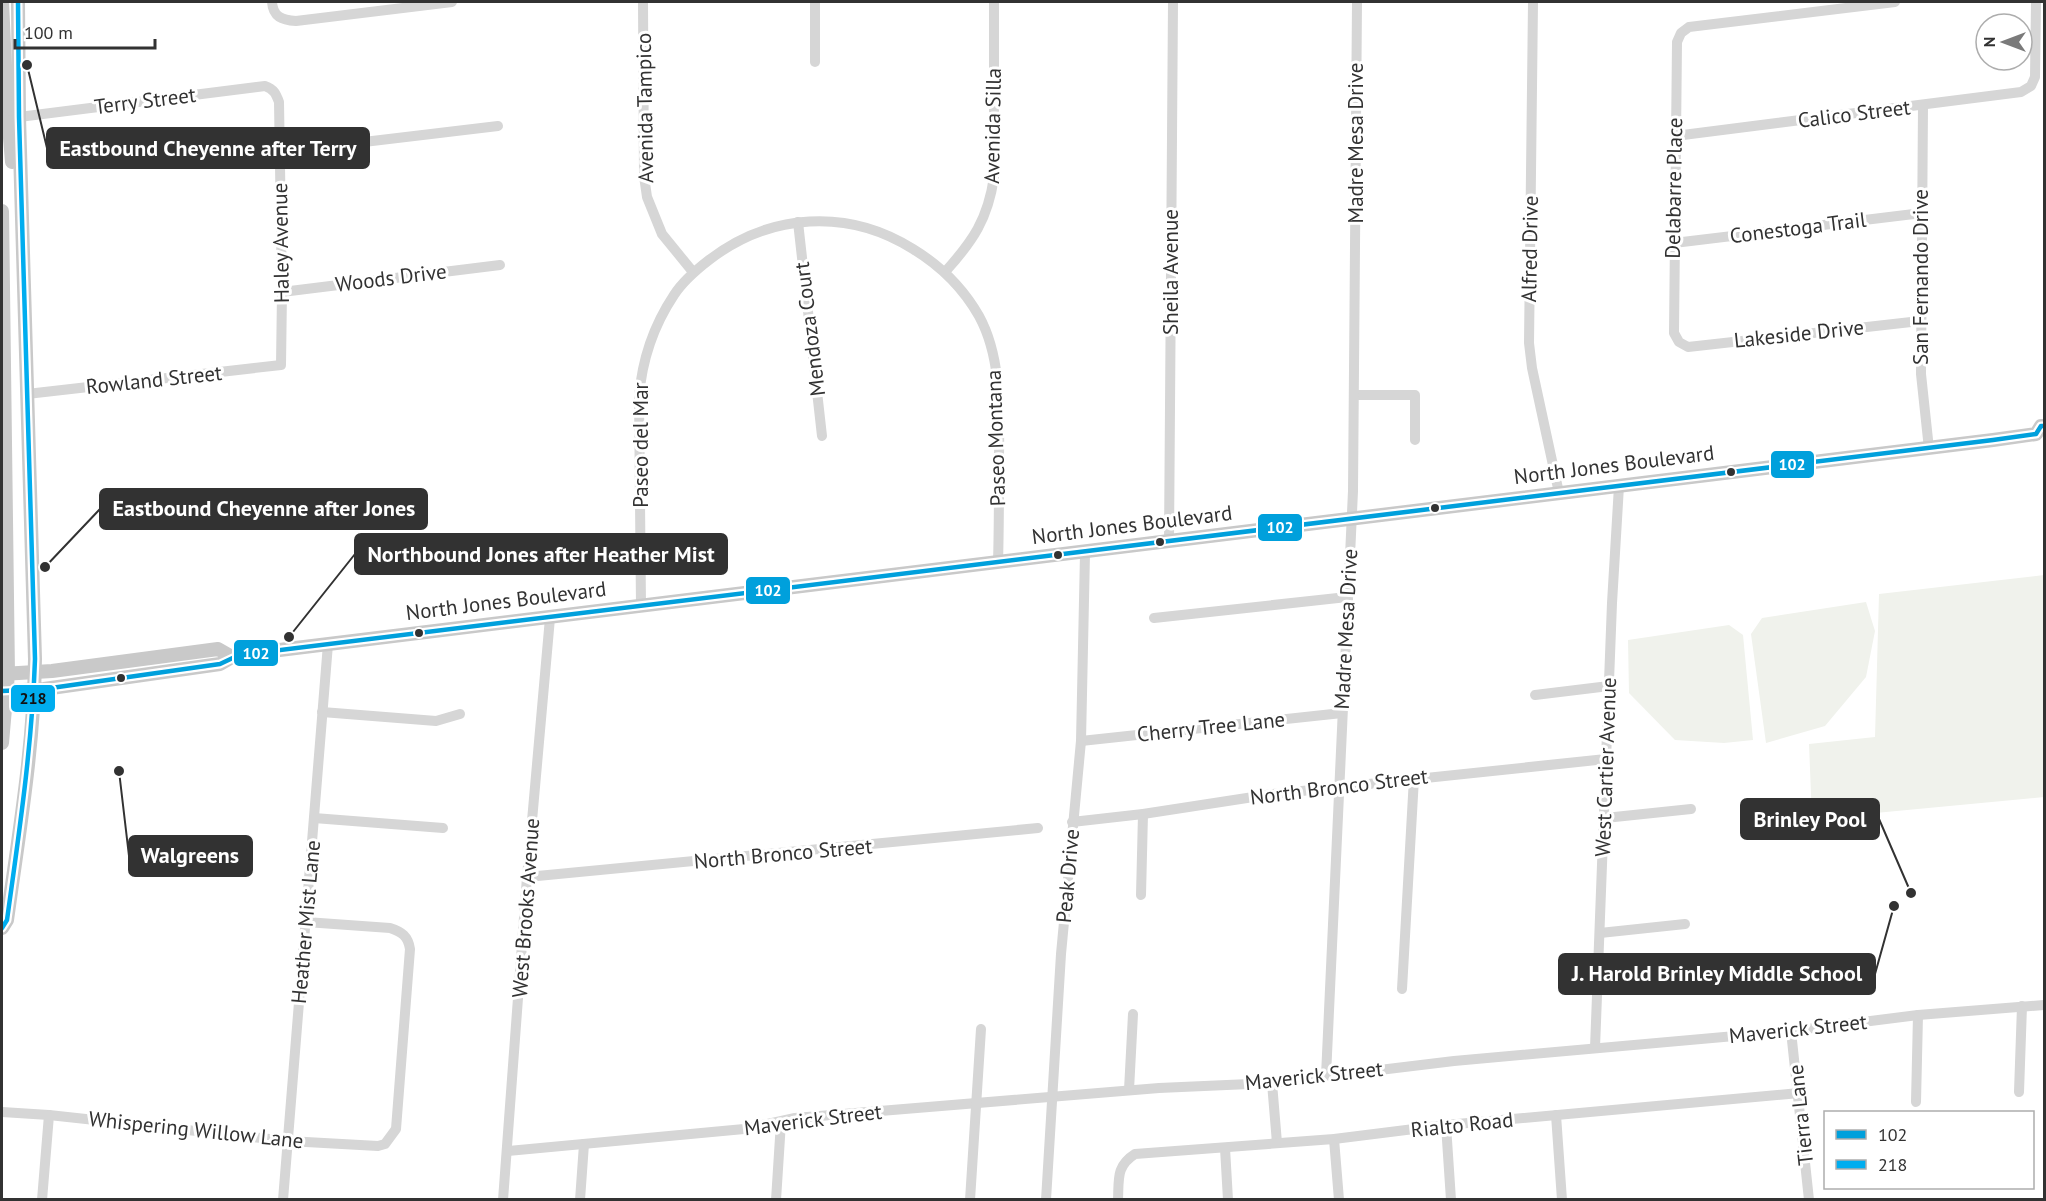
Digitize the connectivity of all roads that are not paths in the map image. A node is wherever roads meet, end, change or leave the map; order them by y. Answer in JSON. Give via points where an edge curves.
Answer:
{"nodes":[{"id":1,"x":2,"y":2,"type":"edge"},
{"id":2,"x":18,"y":2,"type":"edge"},
{"id":3,"x":272,"y":2,"type":"edge"},
{"id":4,"x":452,"y":2,"type":"edge"},
{"id":5,"x":643,"y":2,"type":"edge"},
{"id":6,"x":815,"y":2,"type":"edge"},
{"id":7,"x":993,"y":2,"type":"edge"},
{"id":8,"x":1173,"y":2,"type":"edge"},
{"id":9,"x":1357,"y":2,"type":"edge"},
{"id":10,"x":1533,"y":2,"type":"edge"},
{"id":11,"x":1895,"y":2,"type":"edge"},
{"id":12,"x":2037,"y":2,"type":"edge"},
{"id":13,"x":381,"y":6,"type":"edge"},
{"id":14,"x":815,"y":62,"type":"dead end"},
{"id":15,"x":270,"y":88,"type":"joint"},
{"id":16,"x":1923,"y":106,"type":"junction"},
{"id":17,"x":20,"y":117,"type":"junction"},
{"id":18,"x":2,"y":118,"type":"edge"},
{"id":19,"x":498,"y":126,"type":"dead end"},
{"id":20,"x":1675,"y":136,"type":"junction"},
{"id":21,"x":280,"y":152,"type":"junction"},
{"id":22,"x":2,"y":211,"type":"edge"},
{"id":23,"x":1922,"y":213,"type":"junction"},
{"id":24,"x":798,"y":222,"type":"junction"},
{"id":25,"x":22,"y":235,"type":"junction"},
{"id":26,"x":1674,"y":243,"type":"junction"},
{"id":27,"x":500,"y":265,"type":"dead end"},
{"id":28,"x":945,"y":272,"type":"junction"},
{"id":29,"x":693,"y":273,"type":"junction"},
{"id":30,"x":282,"y":292,"type":"junction"},
{"id":31,"x":2,"y":316,"type":"edge"},
{"id":32,"x":1920,"y":321,"type":"junction"},
{"id":33,"x":1679,"y":342,"type":"joint"},
{"id":34,"x":281,"y":365,"type":"joint"},
{"id":35,"x":27,"y":394,"type":"junction"},
{"id":36,"x":1354,"y":395,"type":"junction"},
{"id":37,"x":2042,"y":434,"type":"edge"},
{"id":38,"x":822,"y":436,"type":"dead end"},
{"id":39,"x":1415,"y":440,"type":"dead end"},
{"id":40,"x":1929,"y":448,"type":"junction"},
{"id":41,"x":1619,"y":486,"type":"junction"},
{"id":42,"x":1559,"y":493,"type":"junction"},
{"id":43,"x":1351,"y":518,"type":"junction"},
{"id":44,"x":1169,"y":542,"type":"junction"},
{"id":45,"x":1084,"y":553,"type":"junction"},
{"id":46,"x":998,"y":563,"type":"junction"},
{"id":47,"x":1347,"y":597,"type":"junction"},
{"id":48,"x":641,"y":606,"type":"junction"},
{"id":49,"x":550,"y":618,"type":"junction"},
{"id":50,"x":1154,"y":618,"type":"dead end"},
{"id":51,"x":328,"y":644,"type":"junction"},
{"id":52,"x":232,"y":657,"type":"junction"},
{"id":53,"x":35,"y":673,"type":"junction"},
{"id":54,"x":5,"y":674,"type":"edge"},
{"id":55,"x":1609,"y":686,"type":"junction"},
{"id":56,"x":35,"y":690,"type":"junction"},
{"id":57,"x":4,"y":691,"type":"edge"},
{"id":58,"x":1535,"y":695,"type":"dead end"},
{"id":59,"x":322,"y":712,"type":"junction"},
{"id":60,"x":1342,"y":713,"type":"junction"},
{"id":61,"x":460,"y":714,"type":"dead end"},
{"id":62,"x":1081,"y":741,"type":"junction"},
{"id":63,"x":2,"y":743,"type":"edge"},
{"id":64,"x":1606,"y":759,"type":"junction"},
{"id":65,"x":1414,"y":778,"type":"junction"},
{"id":66,"x":1339,"y":788,"type":"junction"},
{"id":67,"x":1691,"y":809,"type":"dead end"},
{"id":68,"x":1143,"y":814,"type":"junction"},
{"id":69,"x":314,"y":818,"type":"junction"},
{"id":70,"x":1605,"y":818,"type":"junction"},
{"id":71,"x":1072,"y":822,"type":"junction"},
{"id":72,"x":444,"y":828,"type":"dead end"},
{"id":73,"x":1038,"y":828,"type":"dead end"},
{"id":74,"x":527,"y":877,"type":"junction"},
{"id":75,"x":1141,"y":895,"type":"dead end"},
{"id":76,"x":306,"y":922,"type":"junction"},
{"id":77,"x":1685,"y":924,"type":"dead end"},
{"id":78,"x":2,"y":928,"type":"edge"},
{"id":79,"x":1600,"y":933,"type":"junction"},
{"id":80,"x":1402,"y":989,"type":"dead end"},
{"id":81,"x":2044,"y":1005,"type":"edge"},
{"id":82,"x":2022,"y":1006,"type":"junction"},
{"id":83,"x":1133,"y":1014,"type":"dead end"},
{"id":84,"x":1918,"y":1015,"type":"junction"},
{"id":85,"x":981,"y":1029,"type":"dead end"},
{"id":86,"x":1791,"y":1031,"type":"junction"},
{"id":87,"x":1595,"y":1048,"type":"junction"},
{"id":88,"x":1326,"y":1076,"type":"junction"},
{"id":89,"x":1272,"y":1083,"type":"junction"},
{"id":90,"x":1129,"y":1090,"type":"junction"},
{"id":91,"x":2019,"y":1092,"type":"dead end"},
{"id":92,"x":1799,"y":1093,"type":"junction"},
{"id":93,"x":1051,"y":1096,"type":"junction"},
{"id":94,"x":976,"y":1102,"type":"junction"},
{"id":95,"x":1916,"y":1102,"type":"dead end"},
{"id":96,"x":2,"y":1113,"type":"edge"},
{"id":97,"x":49,"y":1115,"type":"junction"},
{"id":98,"x":1556,"y":1115,"type":"junction"},
{"id":99,"x":781,"y":1122,"type":"junction"},
{"id":100,"x":1446,"y":1125,"type":"junction"},
{"id":101,"x":1335,"y":1139,"type":"junction"},
{"id":102,"x":288,"y":1141,"type":"junction"},
{"id":103,"x":1277,"y":1143,"type":"junction"},
{"id":104,"x":584,"y":1144,"type":"junction"},
{"id":105,"x":1225,"y":1148,"type":"junction"},
{"id":106,"x":507,"y":1151,"type":"junction"},
{"id":107,"x":42,"y":1200,"type":"edge"},
{"id":108,"x":283,"y":1200,"type":"edge"},
{"id":109,"x":503,"y":1200,"type":"edge"},
{"id":110,"x":580,"y":1200,"type":"edge"},
{"id":111,"x":776,"y":1200,"type":"edge"},
{"id":112,"x":970,"y":1200,"type":"edge"},
{"id":113,"x":1046,"y":1200,"type":"edge"},
{"id":114,"x":1118,"y":1200,"type":"edge"},
{"id":115,"x":1228,"y":1200,"type":"edge"},
{"id":116,"x":1339,"y":1200,"type":"edge"},
{"id":117,"x":1451,"y":1200,"type":"edge"},
{"id":118,"x":1562,"y":1200,"type":"edge"},
{"id":119,"x":1809,"y":1200,"type":"edge"}],
"edges":[{"from":1,"to":17,"type":"main road","via":[[7,108]]},
{"from":2,"to":17,"type":"main road"},
{"from":3,"to":13,"type":"street","via":[[278,16],[296,21]]},
{"from":4,"to":13,"type":"street"},
{"from":5,"to":29,"type":"street","name":"Avenida Tampico","via":[[647,197],[662,234]]},
{"from":6,"to":14,"type":"street"},
{"from":7,"to":28,"type":"street","name":"Avenida Silla","via":[[991,196],[969,246]]},
{"from":8,"to":44,"type":"street","name":"Sheila Avenue"},
{"from":9,"to":36,"type":"street","name":"Madre Mesa Drive"},
{"from":10,"to":42,"type":"street","name":"Alfred Drive","via":[[1529,343]]},
{"from":11,"to":20,"type":"street","name":"Delabarre Place","via":[[1689,27],[1677,42]]},
{"from":12,"to":16,"type":"street","name":"Calico Street","via":[[2035,77],[2031,86],[2021,93]]},
{"from":15,"to":17,"type":"street","name":"Terry Street"},
{"from":15,"to":21,"type":"street","name":"Haley Avenue","via":[[279,102]]},
{"from":16,"to":20,"type":"street","name":"Calico Street"},
{"from":16,"to":23,"type":"street","name":"San Fernando Drive"},
{"from":17,"to":25,"type":"main road"},
{"from":18,"to":25,"type":"main road","via":[[9,126],[16,219]]},
{"from":19,"to":21,"type":"street"},
{"from":20,"to":26,"type":"street","name":"Delabarre Place"},
{"from":21,"to":30,"type":"street","name":"Haley Avenue"},
{"from":22,"to":31,"type":"main road"},
{"from":23,"to":26,"type":"street","name":"Conestoga Trail"},
{"from":23,"to":32,"type":"street","name":"San Fernando Drive"},
{"from":24,"to":28,"type":"street","name":"Paseo Montana","via":[[821,220],[862,225],[895,237]]},
{"from":24,"to":29,"type":"street","name":"Paseo del Mar","via":[[766,228],[725,248]]},
{"from":24,"to":38,"type":"street","name":"Mendoza Court"},
{"from":25,"to":35,"type":"main road"},
{"from":26,"to":33,"type":"street","name":"Delabarre Place","via":[[1674,333]]},
{"from":27,"to":30,"type":"street","name":"Woods Drive"},
{"from":28,"to":46,"type":"street","name":"Paseo Montana","via":[[979,316],[996,367]]},
{"from":29,"to":48,"type":"street","name":"Paseo del Mar","via":[[674,294],[652,335],[641,374]]},
{"from":30,"to":34,"type":"street","name":"Haley Avenue"},
{"from":31,"to":54,"type":"main road"},
{"from":32,"to":33,"type":"street","name":"Lakeside Drive","via":[[1688,347]]},
{"from":32,"to":40,"type":"street","name":"San Fernando Drive"},
{"from":34,"to":35,"type":"street","name":"Rowland Street"},
{"from":35,"to":53,"type":"main road"},
{"from":36,"to":39,"type":"street","via":[[1415,395]]},
{"from":36,"to":43,"type":"street","name":"Madre Mesa Drive"},
{"from":37,"to":40,"type":"main road","name":"North Jones Boulevard"},
{"from":40,"to":41,"type":"main road","name":"North Jones Boulevard"},
{"from":41,"to":42,"type":"main road","name":"North Jones Boulevard"},
{"from":41,"to":55,"type":"street","name":"West Cartier Avenue"},
{"from":42,"to":43,"type":"main road","name":"North Jones Boulevard"},
{"from":43,"to":44,"type":"main road","name":"North Jones Boulevard"},
{"from":43,"to":47,"type":"street","name":"Madre Mesa Drive"},
{"from":44,"to":45,"type":"main road","name":"North Jones Boulevard"},
{"from":45,"to":46,"type":"main road","name":"North Jones Boulevard"},
{"from":45,"to":62,"type":"street","name":"Peak Drive"},
{"from":46,"to":48,"type":"main road","name":"North Jones Boulevard"},
{"from":47,"to":50,"type":"street"},
{"from":47,"to":60,"type":"street","name":"Madre Mesa Drive"},
{"from":48,"to":49,"type":"main road","name":"North Jones Boulevard"},
{"from":49,"to":51,"type":"main road","name":"North Jones Boulevard"},
{"from":49,"to":74,"type":"street","name":"West Brooks Avenue"},
{"from":51,"to":52,"type":"main road","name":"North Jones Boulevard"},
{"from":51,"to":59,"type":"street","name":"Heather Mist Lane"},
{"from":52,"to":53,"type":"main road","name":"North Jones Boulevard","via":[[218,649]]},
{"from":52,"to":56,"type":"main road","name":"North Jones Boulevard","via":[[220,664]]},
{"from":53,"to":54,"type":"main road","name":"North Jones Boulevard"},
{"from":53,"to":56,"type":"main road"},
{"from":54,"to":57,"type":"main road"},
{"from":55,"to":58,"type":"street"},
{"from":55,"to":64,"type":"street","name":"West Cartier Avenue"},
{"from":56,"to":57,"type":"main road","name":"North Jones Boulevard"},
{"from":56,"to":78,"type":"main road","via":[[7,920]]},
{"from":57,"to":63,"type":"main road"},
{"from":59,"to":61,"type":"street","via":[[436,721]]},
{"from":59,"to":69,"type":"street","name":"Heather Mist Lane"},
{"from":60,"to":62,"type":"street","name":"Cherry Tree Lane"},
{"from":60,"to":66,"type":"street","name":"Madre Mesa Drive"},
{"from":62,"to":71,"type":"street","name":"Peak Drive"},
{"from":64,"to":65,"type":"street","name":"North Bronco Street"},
{"from":64,"to":70,"type":"street","name":"West Cartier Avenue"},
{"from":65,"to":66,"type":"street","name":"North Bronco Street"},
{"from":65,"to":80,"type":"street"},
{"from":66,"to":68,"type":"street","name":"North Bronco Street"},
{"from":66,"to":88,"type":"street","name":"Madre Mesa Drive"},
{"from":67,"to":70,"type":"street"},
{"from":68,"to":71,"type":"street","name":"North Bronco Street"},
{"from":68,"to":75,"type":"street"},
{"from":69,"to":72,"type":"street"},
{"from":69,"to":76,"type":"street","name":"Heather Mist Lane"},
{"from":70,"to":79,"type":"street","name":"West Cartier Avenue"},
{"from":71,"to":93,"type":"street","name":"Peak Drive"},
{"from":73,"to":74,"type":"street","name":"North Bronco Street"},
{"from":74,"to":106,"type":"street","name":"West Brooks Avenue"},
{"from":76,"to":102,"type":"street","name":"Heather Mist Lane"},
{"from":76,"to":102,"type":"street","name":"Whispering Willow Lane","via":[[390,928],[403,933],[409,942],[396,1129],[385,1144],[378,1146]]},
{"from":77,"to":79,"type":"street"},
{"from":79,"to":87,"type":"street","name":"West Cartier Avenue"},
{"from":81,"to":82,"type":"street","name":"Maverick Street"},
{"from":82,"to":84,"type":"street","name":"Maverick Street"},
{"from":82,"to":91,"type":"street"},
{"from":83,"to":90,"type":"street"},
{"from":84,"to":86,"type":"street","name":"Maverick Street"},
{"from":84,"to":95,"type":"street"},
{"from":85,"to":94,"type":"street"},
{"from":86,"to":87,"type":"street","name":"Maverick Street"},
{"from":86,"to":92,"type":"street","name":"Tierra Lane"},
{"from":87,"to":88,"type":"street","name":"Maverick Street"},
{"from":88,"to":89,"type":"street","name":"Maverick Street"},
{"from":89,"to":90,"type":"street","name":"Maverick Street"},
{"from":89,"to":103,"type":"street"},
{"from":90,"to":93,"type":"street","name":"Maverick Street"},
{"from":92,"to":98,"type":"street","name":"Rialto Road"},
{"from":92,"to":119,"type":"street","name":"Tierra Lane"},
{"from":93,"to":94,"type":"street","name":"Maverick Street"},
{"from":93,"to":113,"type":"street","name":"Peak Drive"},
{"from":94,"to":99,"type":"street","name":"Maverick Street"},
{"from":94,"to":112,"type":"street"},
{"from":96,"to":97,"type":"street","name":"Whispering Willow Lane"},
{"from":97,"to":102,"type":"street","name":"Whispering Willow Lane"},
{"from":97,"to":107,"type":"street"},
{"from":98,"to":100,"type":"street","name":"Rialto Road"},
{"from":98,"to":118,"type":"street"},
{"from":99,"to":104,"type":"street","name":"Maverick Street"},
{"from":99,"to":111,"type":"street"},
{"from":100,"to":101,"type":"street","name":"Rialto Road"},
{"from":100,"to":117,"type":"street"},
{"from":101,"to":103,"type":"street","name":"Rialto Road"},
{"from":101,"to":116,"type":"street"},
{"from":102,"to":108,"type":"street","name":"Heather Mist Lane"},
{"from":103,"to":105,"type":"street","name":"Rialto Road"},
{"from":104,"to":106,"type":"street","name":"Maverick Street"},
{"from":104,"to":110,"type":"street"},
{"from":105,"to":114,"type":"street","name":"Rialto Road","via":[[1135,1154],[1126,1160],[1119,1173]]},
{"from":105,"to":115,"type":"street"},
{"from":106,"to":109,"type":"street","name":"West Brooks Avenue"}]}
